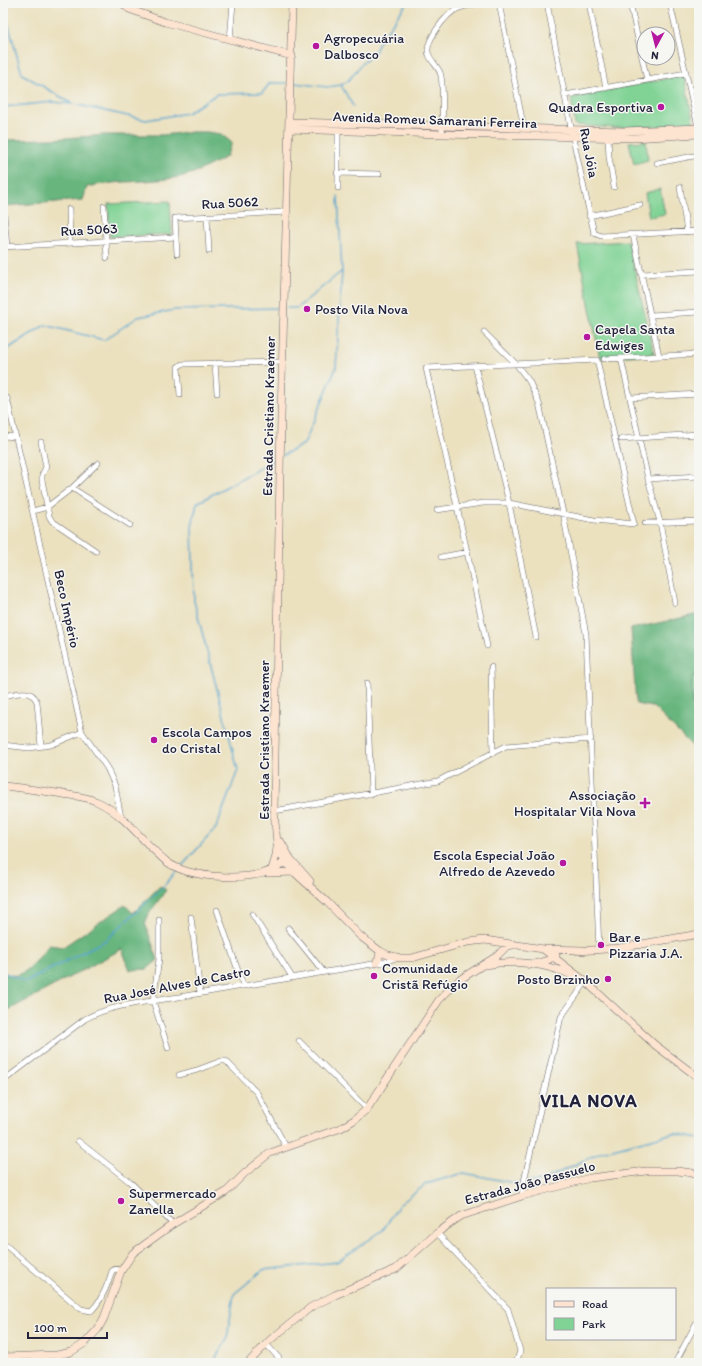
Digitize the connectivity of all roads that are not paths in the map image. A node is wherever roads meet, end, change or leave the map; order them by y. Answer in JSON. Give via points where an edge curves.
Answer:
{"nodes":[{"id":1,"x":122,"y":3,"type":"edge"},
{"id":2,"x":233,"y":3,"type":"edge"},
{"id":3,"x":292,"y":3,"type":"edge"},
{"id":4,"x":478,"y":3,"type":"edge"},
{"id":5,"x":499,"y":3,"type":"edge"},
{"id":6,"x":547,"y":3,"type":"edge"},
{"id":7,"x":589,"y":3,"type":"edge"},
{"id":8,"x":630,"y":3,"type":"edge"},
{"id":9,"x":670,"y":3,"type":"edge"},
{"id":10,"x":230,"y":40,"type":"junction"},
{"id":11,"x":292,"y":56,"type":"junction"},
{"id":12,"x":686,"y":72,"type":"junction"},
{"id":13,"x":647,"y":80,"type":"junction"},
{"id":14,"x":606,"y":88,"type":"junction"},
{"id":15,"x":565,"y":95,"type":"junction"},
{"id":16,"x":289,"y":126,"type":"junction"},
{"id":17,"x":442,"y":126,"type":"junction"},
{"id":18,"x":524,"y":129,"type":"junction"},
{"id":19,"x":699,"y":130,"type":"edge"},
{"id":20,"x":338,"y":131,"type":"junction"},
{"id":21,"x":572,"y":133,"type":"junction"},
{"id":22,"x":442,"y":134,"type":"junction"},
{"id":23,"x":608,"y":138,"type":"junction"},
{"id":24,"x":699,"y":155,"type":"edge"},
{"id":25,"x":657,"y":164,"type":"dead end"},
{"id":26,"x":337,"y":173,"type":"junction"},
{"id":27,"x":379,"y":174,"type":"dead end"},
{"id":28,"x":614,"y":187,"type":"dead end"},
{"id":29,"x":338,"y":188,"type":"dead end"},
{"id":30,"x":680,"y":188,"type":"dead end"},
{"id":31,"x":640,"y":205,"type":"dead end"},
{"id":32,"x":104,"y":206,"type":"dead end"},
{"id":33,"x":69,"y":209,"type":"dead end"},
{"id":34,"x":287,"y":212,"type":"junction"},
{"id":35,"x":4,"y":214,"type":"dead end"},
{"id":36,"x":207,"y":216,"type":"junction"},
{"id":37,"x":589,"y":216,"type":"junction"},
{"id":38,"x":699,"y":231,"type":"edge"},
{"id":39,"x":688,"y":232,"type":"junction"},
{"id":40,"x":633,"y":235,"type":"junction"},
{"id":41,"x":176,"y":237,"type":"junction"},
{"id":42,"x":106,"y":241,"type":"junction"},
{"id":43,"x":70,"y":243,"type":"junction"},
{"id":44,"x":5,"y":247,"type":"edge"},
{"id":45,"x":209,"y":251,"type":"dead end"},
{"id":46,"x":176,"y":254,"type":"dead end"},
{"id":47,"x":107,"y":258,"type":"dead end"},
{"id":48,"x":699,"y":271,"type":"edge"},
{"id":49,"x":642,"y":274,"type":"junction"},
{"id":50,"x":699,"y":312,"type":"edge"},
{"id":51,"x":651,"y":315,"type":"junction"},
{"id":52,"x":484,"y":332,"type":"dead end"},
{"id":53,"x":699,"y":354,"type":"edge"},
{"id":54,"x":659,"y":356,"type":"junction"},
{"id":55,"x":622,"y":358,"type":"junction"},
{"id":56,"x":604,"y":359,"type":"dead end"},
{"id":57,"x":283,"y":362,"type":"junction"},
{"id":58,"x":215,"y":363,"type":"junction"},
{"id":59,"x":516,"y":364,"type":"junction"},
{"id":60,"x":475,"y":366,"type":"junction"},
{"id":61,"x":217,"y":393,"type":"dead end"},
{"id":62,"x":699,"y":394,"type":"edge"},
{"id":63,"x":180,"y":395,"type":"dead end"},
{"id":64,"x":7,"y":398,"type":"dead end"},
{"id":65,"x":630,"y":398,"type":"junction"},
{"id":66,"x":699,"y":434,"type":"edge"},
{"id":67,"x":3,"y":436,"type":"edge"},
{"id":68,"x":16,"y":437,"type":"junction"},
{"id":69,"x":638,"y":437,"type":"junction"},
{"id":70,"x":621,"y":439,"type":"dead end"},
{"id":71,"x":41,"y":442,"type":"dead end"},
{"id":72,"x":98,"y":463,"type":"dead end"},
{"id":73,"x":699,"y":476,"type":"edge"},
{"id":74,"x":648,"y":479,"type":"junction"},
{"id":75,"x":72,"y":488,"type":"junction"},
{"id":76,"x":509,"y":503,"type":"junction"},
{"id":77,"x":47,"y":507,"type":"junction"},
{"id":78,"x":458,"y":507,"type":"junction"},
{"id":79,"x":437,"y":510,"type":"dead end"},
{"id":80,"x":33,"y":511,"type":"junction"},
{"id":81,"x":563,"y":513,"type":"junction"},
{"id":82,"x":699,"y":521,"type":"edge"},
{"id":83,"x":660,"y":522,"type":"junction"},
{"id":84,"x":645,"y":523,"type":"dead end"},
{"id":85,"x":130,"y":525,"type":"dead end"},
{"id":86,"x":96,"y":551,"type":"dead end"},
{"id":87,"x":468,"y":552,"type":"junction"},
{"id":88,"x":441,"y":557,"type":"dead end"},
{"id":89,"x":675,"y":603,"type":"dead end"},
{"id":90,"x":536,"y":637,"type":"dead end"},
{"id":91,"x":487,"y":646,"type":"dead end"},
{"id":92,"x":491,"y":667,"type":"dead end"},
{"id":93,"x":367,"y":683,"type":"dead end"},
{"id":94,"x":3,"y":696,"type":"edge"},
{"id":95,"x":82,"y":732,"type":"junction"},
{"id":96,"x":591,"y":739,"type":"junction"},
{"id":97,"x":3,"y":745,"type":"edge"},
{"id":98,"x":41,"y":746,"type":"junction"},
{"id":99,"x":493,"y":753,"type":"junction"},
{"id":100,"x":3,"y":786,"type":"edge"},
{"id":101,"x":371,"y":794,"type":"junction"},
{"id":102,"x":274,"y":812,"type":"junction"},
{"id":103,"x":121,"y":817,"type":"junction"},
{"id":104,"x":277,"y":830,"type":"junction"},
{"id":105,"x":277,"y":843,"type":"junction"},
{"id":106,"x":288,"y":860,"type":"junction"},
{"id":107,"x":272,"y":869,"type":"junction"},
{"id":108,"x":294,"y":872,"type":"junction"},
{"id":109,"x":264,"y":873,"type":"junction"},
{"id":110,"x":327,"y":902,"type":"junction"},
{"id":111,"x":217,"y":910,"type":"dead end"},
{"id":112,"x":252,"y":914,"type":"dead end"},
{"id":113,"x":191,"y":917,"type":"dead end"},
{"id":114,"x":159,"y":920,"type":"dead end"},
{"id":115,"x":288,"y":928,"type":"dead end"},
{"id":116,"x":699,"y":934,"type":"edge"},
{"id":117,"x":494,"y":941,"type":"junction"},
{"id":118,"x":515,"y":945,"type":"junction"},
{"id":119,"x":543,"y":949,"type":"junction"},
{"id":120,"x":599,"y":949,"type":"junction"},
{"id":121,"x":583,"y":950,"type":"junction"},
{"id":122,"x":380,"y":951,"type":"junction"},
{"id":123,"x":502,"y":952,"type":"junction"},
{"id":124,"x":388,"y":955,"type":"junction"},
{"id":125,"x":553,"y":956,"type":"junction"},
{"id":126,"x":396,"y":958,"type":"junction"},
{"id":127,"x":376,"y":963,"type":"junction"},
{"id":128,"x":513,"y":963,"type":"junction"},
{"id":129,"x":530,"y":965,"type":"junction"},
{"id":130,"x":480,"y":967,"type":"junction"},
{"id":131,"x":323,"y":971,"type":"junction"},
{"id":132,"x":292,"y":977,"type":"junction"},
{"id":133,"x":586,"y":982,"type":"junction"},
{"id":134,"x":242,"y":985,"type":"junction"},
{"id":135,"x":200,"y":993,"type":"junction"},
{"id":136,"x":154,"y":1001,"type":"junction"},
{"id":137,"x":300,"y":1042,"type":"dead end"},
{"id":138,"x":168,"y":1048,"type":"dead end"},
{"id":139,"x":179,"y":1075,"type":"dead end"},
{"id":140,"x":699,"y":1078,"type":"edge"},
{"id":141,"x":3,"y":1081,"type":"edge"},
{"id":142,"x":367,"y":1109,"type":"junction"},
{"id":143,"x":78,"y":1141,"type":"dead end"},
{"id":144,"x":286,"y":1147,"type":"junction"},
{"id":145,"x":699,"y":1176,"type":"edge"},
{"id":146,"x":522,"y":1196,"type":"junction"},
{"id":147,"x":173,"y":1224,"type":"junction"},
{"id":148,"x":437,"y":1233,"type":"junction"},
{"id":149,"x":3,"y":1243,"type":"edge"},
{"id":150,"x":121,"y":1271,"type":"junction"},
{"id":151,"x":699,"y":1318,"type":"edge"},
{"id":152,"x":266,"y":1344,"type":"junction"},
{"id":153,"x":3,"y":1357,"type":"edge"},
{"id":154,"x":248,"y":1363,"type":"edge"},
{"id":155,"x":279,"y":1363,"type":"edge"},
{"id":156,"x":516,"y":1363,"type":"edge"},
{"id":157,"x":675,"y":1363,"type":"edge"}],
"edges":[{"from":1,"to":10,"type":"main road","via":[[130,9],[165,22]]},
{"from":2,"to":10,"type":"street"},
{"from":3,"to":11,"type":"main road","name":"Estrada Cristiano Kraemer"},
{"from":4,"to":17,"type":"street","via":[[458,8],[450,14],[429,42],[428,55],[441,74]]},
{"from":5,"to":18,"type":"street"},
{"from":6,"to":15,"type":"street","name":"Rua Jóia"},
{"from":7,"to":14,"type":"street"},
{"from":8,"to":13,"type":"street"},
{"from":9,"to":12,"type":"street"},
{"from":10,"to":11,"type":"main road"},
{"from":11,"to":16,"type":"main road","name":"Estrada Cristiano Kraemer"},
{"from":12,"to":13,"type":"street"},
{"from":12,"to":19,"type":"street"},
{"from":13,"to":14,"type":"street"},
{"from":14,"to":15,"type":"street"},
{"from":15,"to":21,"type":"street","name":"Rua Jóia"},
{"from":16,"to":17,"type":"main road","name":"Avenida Romeu Samarani Ferreira"},
{"from":16,"to":20,"type":"main road","name":"Avenida Romeu Samarani Ferreira"},
{"from":16,"to":34,"type":"main road","name":"Estrada Cristiano Kraemer"},
{"from":17,"to":18,"type":"main road","name":"Avenida Romeu Samarani Ferreira"},
{"from":17,"to":22,"type":"street"},
{"from":18,"to":21,"type":"main road","name":"Avenida Romeu Samarani Ferreira"},
{"from":19,"to":21,"type":"main road","name":"Avenida Romeu Samarani Ferreira"},
{"from":19,"to":23,"type":"main road","name":"Avenida Romeu Samarani Ferreira","via":[[634,138]]},
{"from":20,"to":22,"type":"main road","name":"Avenida Romeu Samarani Ferreira"},
{"from":20,"to":26,"type":"street"},
{"from":21,"to":22,"type":"main road","name":"Avenida Romeu Samarani Ferreira"},
{"from":21,"to":23,"type":"main road","name":"Avenida Romeu Samarani Ferreira"},
{"from":21,"to":37,"type":"street","name":"Rua Jóia"},
{"from":23,"to":28,"type":"street"},
{"from":24,"to":25,"type":"street"},
{"from":26,"to":27,"type":"street"},
{"from":26,"to":29,"type":"street"},
{"from":30,"to":39,"type":"street"},
{"from":31,"to":37,"type":"street"},
{"from":32,"to":42,"type":"street"},
{"from":33,"to":43,"type":"street"},
{"from":34,"to":36,"type":"street","name":"Rua 5062"},
{"from":34,"to":57,"type":"main road","name":"Estrada Cristiano Kraemer"},
{"from":35,"to":44,"type":"street"},
{"from":36,"to":41,"type":"street","name":"Rua 5062","via":[[175,218]]},
{"from":36,"to":45,"type":"street"},
{"from":37,"to":40,"type":"street","name":"Rua Jóia","via":[[592,231],[596,235]]},
{"from":38,"to":39,"type":"street"},
{"from":39,"to":40,"type":"street"},
{"from":40,"to":49,"type":"street"},
{"from":41,"to":42,"type":"street","name":"Rua 5063"},
{"from":41,"to":46,"type":"street"},
{"from":42,"to":43,"type":"street","name":"Rua 5063"},
{"from":42,"to":47,"type":"street"},
{"from":43,"to":44,"type":"street","name":"Rua 5063"},
{"from":48,"to":49,"type":"street"},
{"from":49,"to":51,"type":"street"},
{"from":50,"to":51,"type":"street"},
{"from":51,"to":54,"type":"street"},
{"from":52,"to":59,"type":"street"},
{"from":53,"to":54,"type":"street"},
{"from":54,"to":55,"type":"street"},
{"from":55,"to":56,"type":"street"},
{"from":55,"to":65,"type":"street"},
{"from":57,"to":58,"type":"street"},
{"from":57,"to":102,"type":"main road","name":"Estrada Cristiano Kraemer"},
{"from":58,"to":61,"type":"street"},
{"from":58,"to":63,"type":"street","via":[[180,365]]},
{"from":59,"to":60,"type":"street"},
{"from":59,"to":81,"type":"street","via":[[529,381],[539,403]]},
{"from":59,"to":81,"type":"street","via":[[597,360],[634,524],[594,520]]},
{"from":60,"to":76,"type":"street"},
{"from":60,"to":78,"type":"street","via":[[426,368]]},
{"from":62,"to":65,"type":"street"},
{"from":64,"to":68,"type":"street","name":"Beco Império"},
{"from":65,"to":69,"type":"street"},
{"from":66,"to":69,"type":"street"},
{"from":67,"to":68,"type":"street"},
{"from":68,"to":80,"type":"street","name":"Beco Império"},
{"from":69,"to":70,"type":"street"},
{"from":69,"to":74,"type":"street"},
{"from":71,"to":77,"type":"street","via":[[46,467],[42,480]]},
{"from":72,"to":75,"type":"street"},
{"from":73,"to":74,"type":"street"},
{"from":74,"to":83,"type":"street"},
{"from":75,"to":77,"type":"street"},
{"from":75,"to":85,"type":"street"},
{"from":76,"to":78,"type":"street","via":[[483,503]]},
{"from":76,"to":81,"type":"street"},
{"from":76,"to":90,"type":"street"},
{"from":77,"to":80,"type":"street"},
{"from":77,"to":86,"type":"street","via":[[52,520]]},
{"from":78,"to":79,"type":"street"},
{"from":78,"to":87,"type":"street"},
{"from":80,"to":95,"type":"street","name":"Beco Império"},
{"from":81,"to":96,"type":"street","via":[[586,634]]},
{"from":82,"to":83,"type":"street"},
{"from":83,"to":84,"type":"street"},
{"from":83,"to":89,"type":"street"},
{"from":87,"to":88,"type":"street"},
{"from":87,"to":91,"type":"street"},
{"from":92,"to":99,"type":"street"},
{"from":93,"to":101,"type":"street"},
{"from":94,"to":98,"type":"street","via":[[25,692],[33,695],[37,702]]},
{"from":95,"to":98,"type":"street","via":[[51,745]]},
{"from":95,"to":103,"type":"street","name":"Beco Império","via":[[108,768],[115,786]]},
{"from":96,"to":99,"type":"street","via":[[506,746]]},
{"from":96,"to":120,"type":"street"},
{"from":97,"to":98,"type":"street","via":[[29,748]]},
{"from":99,"to":101,"type":"street","via":[[438,781]]},
{"from":100,"to":103,"type":"main road","via":[[81,797],[97,802]]},
{"from":101,"to":102,"type":"street"},
{"from":102,"to":104,"type":"main road","name":"Estrada Cristiano Kraemer"},
{"from":103,"to":109,"type":"main road","via":[[167,862],[177,868],[220,876],[243,877]]},
{"from":104,"to":105,"type":"main road","name":"Estrada Cristiano Kraemer"},
{"from":104,"to":106,"type":"main road","name":"Estrada Cristiano Kraemer"},
{"from":105,"to":106,"type":"main road","name":"Estrada Cristiano Kraemer","via":[[280,852]]},
{"from":105,"to":107,"type":"main road"},
{"from":106,"to":107,"type":"main road"},
{"from":106,"to":108,"type":"main road","name":"Estrada Cristiano Kraemer"},
{"from":106,"to":110,"type":"main road","name":"Estrada Cristiano Kraemer"},
{"from":107,"to":109,"type":"main road"},
{"from":108,"to":109,"type":"main road"},
{"from":108,"to":110,"type":"main road","name":"Estrada Cristiano Kraemer"},
{"from":110,"to":122,"type":"main road","name":"Estrada Cristiano Kraemer","via":[[360,936]]},
{"from":111,"to":134,"type":"street"},
{"from":112,"to":132,"type":"street"},
{"from":113,"to":135,"type":"street"},
{"from":114,"to":136,"type":"street","via":[[159,959]]},
{"from":115,"to":131,"type":"street"},
{"from":116,"to":120,"type":"main road"},
{"from":117,"to":118,"type":"main road","name":"Estrada Cristiano Kraemer"},
{"from":117,"to":123,"type":"main road"},
{"from":117,"to":126,"type":"main road","name":"Estrada Cristiano Kraemer","via":[[468,942],[412,958]]},
{"from":118,"to":119,"type":"main road","name":"Estrada Cristiano Kraemer"},
{"from":118,"to":123,"type":"main road","via":[[507,946]]},
{"from":119,"to":121,"type":"main road","name":"Estrada Cristiano Kraemer"},
{"from":119,"to":125,"type":"main road"},
{"from":120,"to":121,"type":"main road"},
{"from":121,"to":125,"type":"main road"},
{"from":122,"to":124,"type":"main road","name":"Estrada Cristiano Kraemer"},
{"from":122,"to":127,"type":"main road"},
{"from":123,"to":128,"type":"main road","via":[[507,960]]},
{"from":123,"to":130,"type":"main road"},
{"from":124,"to":126,"type":"main road","name":"Estrada Cristiano Kraemer"},
{"from":124,"to":127,"type":"street","name":"Rua José Alves de Castro"},
{"from":125,"to":129,"type":"main road"},
{"from":125,"to":133,"type":"main road"},
{"from":126,"to":127,"type":"street","name":"Rua José Alves de Castro"},
{"from":127,"to":131,"type":"street","name":"Rua José Alves de Castro"},
{"from":128,"to":129,"type":"main road"},
{"from":128,"to":130,"type":"main road"},
{"from":129,"to":133,"type":"main road","via":[[562,971]]},
{"from":130,"to":142,"type":"main road","via":[[459,980],[439,1000]]},
{"from":131,"to":132,"type":"street","name":"Rua José Alves de Castro"},
{"from":132,"to":134,"type":"street","name":"Rua José Alves de Castro"},
{"from":133,"to":140,"type":"main road","via":[[655,1045]]},
{"from":133,"to":146,"type":"street","via":[[561,1017]]},
{"from":134,"to":135,"type":"street","name":"Rua José Alves de Castro"},
{"from":135,"to":136,"type":"street","name":"Rua José Alves de Castro"},
{"from":136,"to":138,"type":"street"},
{"from":136,"to":141,"type":"street","name":"Rua José Alves de Castro","via":[[94,1014]]},
{"from":137,"to":142,"type":"street"},
{"from":139,"to":144,"type":"street","via":[[226,1061],[257,1093]]},
{"from":142,"to":144,"type":"main road","via":[[341,1128]]},
{"from":143,"to":147,"type":"street","via":[[130,1182]]},
{"from":144,"to":147,"type":"main road","via":[[270,1153],[226,1192]]},
{"from":145,"to":146,"type":"main road","name":"Estrada João Passuelo","via":[[678,1171],[646,1171],[590,1178]]},
{"from":146,"to":148,"type":"main road","name":"Estrada João Passuelo","via":[[461,1216]]},
{"from":147,"to":150,"type":"main road","via":[[133,1253]]},
{"from":148,"to":152,"type":"main road","name":"Estrada João Passuelo","via":[[396,1269],[312,1307]]},
{"from":148,"to":156,"type":"street","via":[[508,1309],[520,1351]]},
{"from":149,"to":150,"type":"street","via":[[81,1310],[91,1311],[112,1272],[115,1269]]},
{"from":150,"to":153,"type":"main road","via":[[104,1318],[85,1343],[71,1352],[57,1355]]},
{"from":151,"to":157,"type":"street"},
{"from":152,"to":154,"type":"main road","name":"Estrada João Passuelo"},
{"from":152,"to":155,"type":"street","via":[[279,1358]]}]}
